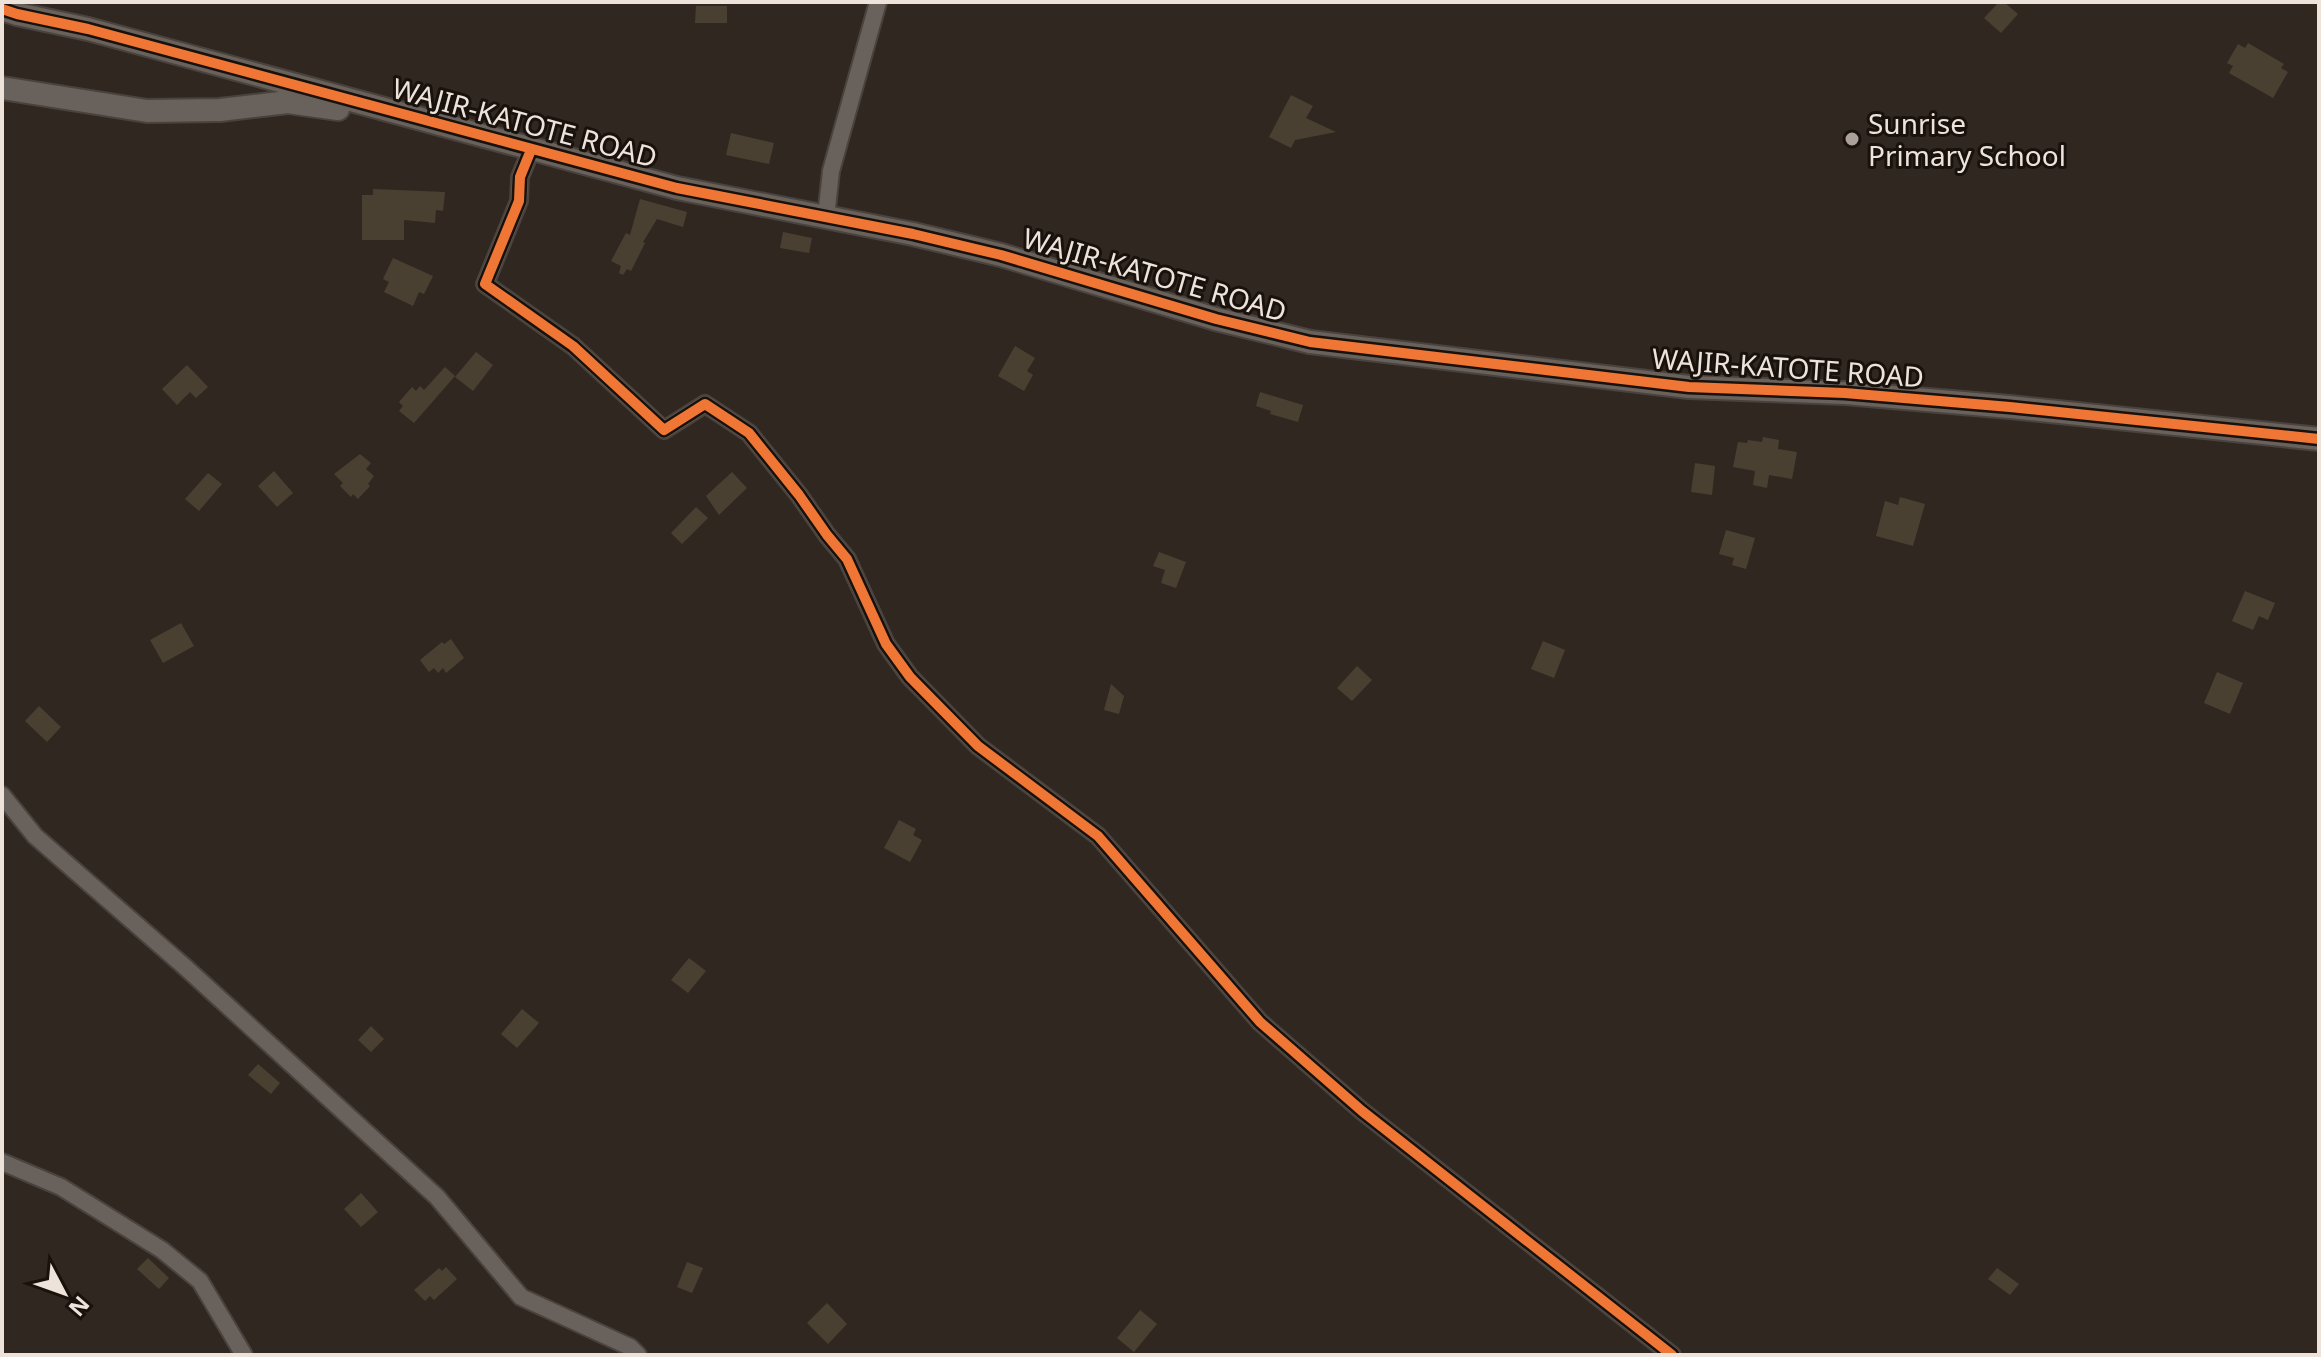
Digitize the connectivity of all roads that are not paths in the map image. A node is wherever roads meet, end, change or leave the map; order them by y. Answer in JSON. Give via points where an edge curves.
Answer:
{"nodes":[{"id":1,"x":878,"y":2,"type":"edge"},
{"id":2,"x":2,"y":9,"type":"edge"},
{"id":3,"x":2,"y":88,"type":"edge"},
{"id":4,"x":422,"y":119,"type":"junction"},
{"id":5,"x":531,"y":150,"type":"junction"},
{"id":6,"x":826,"y":217,"type":"junction"},
{"id":7,"x":2319,"y":439,"type":"edge"},
{"id":8,"x":2,"y":795,"type":"edge"},
{"id":9,"x":2,"y":1162,"type":"edge"},
{"id":10,"x":244,"y":1355,"type":"edge"},
{"id":11,"x":638,"y":1355,"type":"edge"},
{"id":12,"x":1672,"y":1355,"type":"edge"}],
"edges":[{"from":1,"to":6,"type":"street","via":[[835,156]]},
{"from":2,"to":4,"type":"street","name":"WAJIR-KATOTE ROAD"},
{"from":3,"to":4,"type":"street","via":[[147,111],[288,102]]},
{"from":4,"to":5,"type":"street","name":"WAJIR-KATOTE ROAD"},
{"from":5,"to":6,"type":"street","name":"WAJIR-KATOTE ROAD","via":[[677,188]]},
{"from":5,"to":12,"type":"street","via":[[520,177],[519,201],[485,284],[573,346],[664,430],[705,404],[749,433],[847,559],[886,644],[910,677],[978,746],[1098,836],[1260,1022],[1305,1062]]},
{"from":6,"to":7,"type":"street","name":"WAJIR-KATOTE ROAD","via":[[1001,255],[1310,342],[1689,387],[1845,393]]},
{"from":8,"to":11,"type":"street","via":[[35,836],[437,1197],[521,1297]]},
{"from":9,"to":10,"type":"street","via":[[61,1187],[162,1250],[200,1281]]}]}
